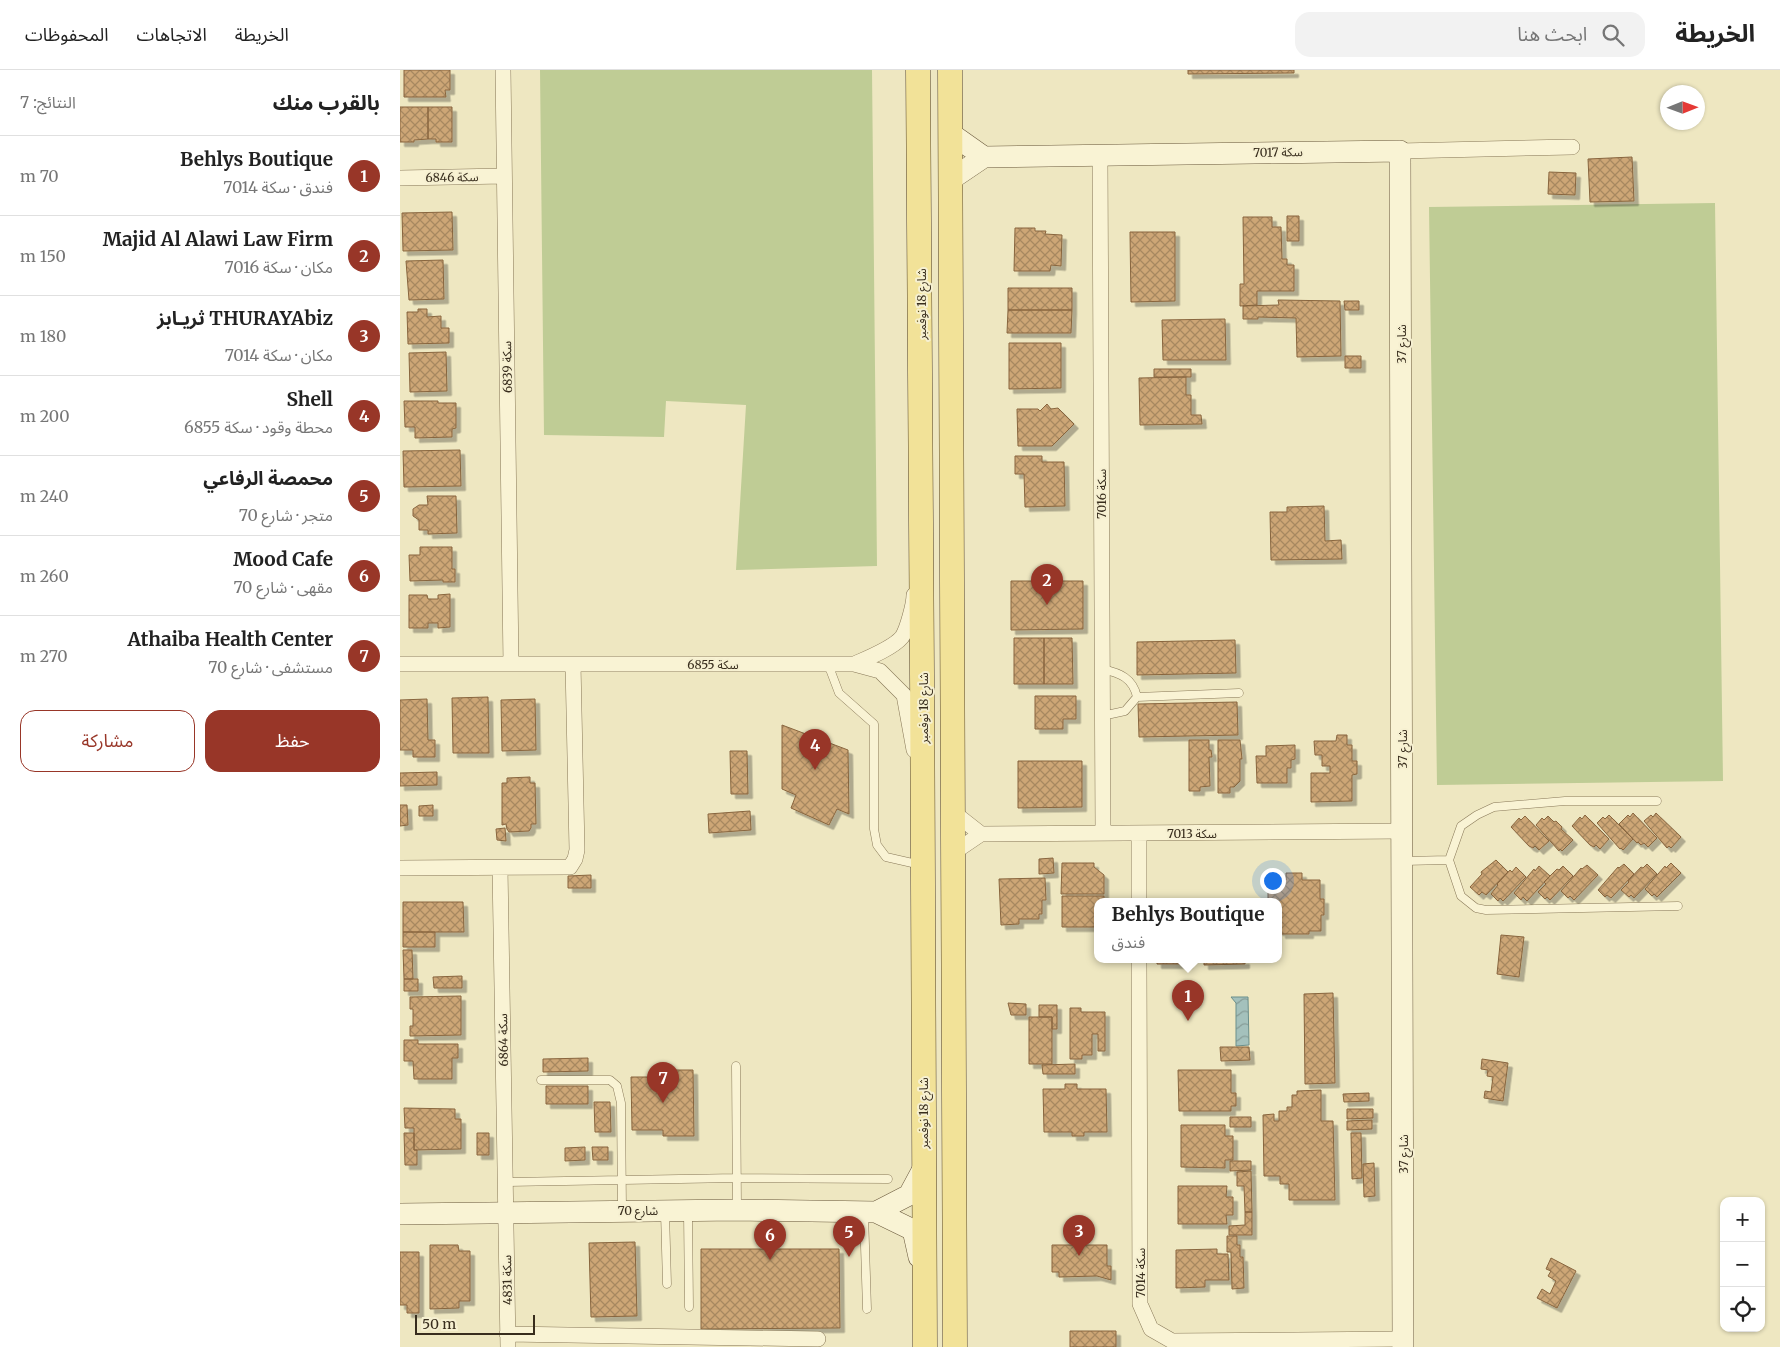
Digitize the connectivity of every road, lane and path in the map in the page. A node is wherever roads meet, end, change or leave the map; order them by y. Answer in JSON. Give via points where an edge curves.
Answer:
{"nodes":[{"id":1,"x":503,"y":70,"type":"edge"},
{"id":2,"x":918,"y":70,"type":"edge"},
{"id":3,"x":950,"y":70,"type":"edge"},
{"id":4,"x":950,"y":133,"type":"junction"},
{"id":5,"x":1572,"y":147,"type":"dead end"},
{"id":6,"x":1400,"y":151,"type":"junction"},
{"id":7,"x":1100,"y":155,"type":"junction"},
{"id":8,"x":984,"y":157,"type":"junction"},
{"id":9,"x":504,"y":176,"type":"junction"},
{"id":10,"x":400,"y":178,"type":"edge"},
{"id":11,"x":950,"y":180,"type":"junction"},
{"id":12,"x":922,"y":499,"type":"junction"},
{"id":13,"x":400,"y":664,"type":"edge"},
{"id":14,"x":511,"y":664,"type":"junction"},
{"id":15,"x":573,"y":664,"type":"junction"},
{"id":16,"x":828,"y":664,"type":"junction"},
{"id":17,"x":854,"y":664,"type":"junction"},
{"id":18,"x":1102,"y":670,"type":"junction"},
{"id":19,"x":1238,"y":693,"type":"dead end"},
{"id":20,"x":1137,"y":697,"type":"junction"},
{"id":21,"x":1102,"y":716,"type":"junction"},
{"id":22,"x":1657,"y":801,"type":"dead end"},
{"id":23,"x":923,"y":805,"type":"junction"},
{"id":24,"x":953,"y":812,"type":"junction"},
{"id":25,"x":1403,"y":832,"type":"junction"},
{"id":26,"x":1103,"y":833,"type":"junction"},
{"id":27,"x":1139,"y":833,"type":"junction"},
{"id":28,"x":982,"y":834,"type":"junction"},
{"id":29,"x":953,"y":853,"type":"junction"},
{"id":30,"x":1449,"y":860,"type":"junction"},
{"id":31,"x":1403,"y":862,"type":"junction"},
{"id":32,"x":922,"y":865,"type":"junction"},
{"id":33,"x":400,"y":868,"type":"edge"},
{"id":34,"x":500,"y":868,"type":"junction"},
{"id":35,"x":1139,"y":898,"type":"edge"},
{"id":36,"x":1678,"y":906,"type":"dead end"},
{"id":37,"x":1139,"y":963,"type":"edge"},
{"id":38,"x":736,"y":1066,"type":"dead end"},
{"id":39,"x":540,"y":1080,"type":"dead end"},
{"id":40,"x":923,"y":1169,"type":"junction"},
{"id":41,"x":737,"y":1178,"type":"junction"},
{"id":42,"x":888,"y":1179,"type":"dead end"},
{"id":43,"x":622,"y":1180,"type":"junction"},
{"id":44,"x":506,"y":1182,"type":"junction"},
{"id":45,"x":622,"y":1210,"type":"junction"},
{"id":46,"x":665,"y":1210,"type":"junction"},
{"id":47,"x":688,"y":1210,"type":"junction"},
{"id":48,"x":738,"y":1210,"type":"junction"},
{"id":49,"x":870,"y":1212,"type":"junction"},
{"id":50,"x":506,"y":1213,"type":"junction"},
{"id":51,"x":400,"y":1214,"type":"edge"},
{"id":52,"x":925,"y":1282,"type":"junction"},
{"id":53,"x":667,"y":1284,"type":"dead end"},
{"id":54,"x":690,"y":1307,"type":"dead end"},
{"id":55,"x":867,"y":1309,"type":"dead end"},
{"id":56,"x":818,"y":1338,"type":"dead end"},
{"id":57,"x":508,"y":1340,"type":"edge"},
{"id":58,"x":1403,"y":1343,"type":"edge"},
{"id":59,"x":926,"y":1347,"type":"edge"},
{"id":60,"x":955,"y":1347,"type":"edge"}],
"edges":[{"from":1,"to":9,"type":"street","name":"سكة 6839"},
{"from":2,"to":12,"type":"main road","name":"شارع 18 نوفمبر"},
{"from":3,"to":4,"type":"main road"},
{"from":4,"to":8,"type":"street"},
{"from":4,"to":11,"type":"main road"},
{"from":5,"to":6,"type":"street","name":"سكة 7017"},
{"from":6,"to":7,"type":"street","name":"سكة 7017"},
{"from":6,"to":25,"type":"street","name":"شارع 37"},
{"from":7,"to":8,"type":"street","name":"سكة 7017"},
{"from":7,"to":18,"type":"street","name":"سكة 7016"},
{"from":8,"to":11,"type":"street"},
{"from":9,"to":10,"type":"street","name":"سكة 6846"},
{"from":9,"to":14,"type":"street","name":"سكة 6839"},
{"from":11,"to":24,"type":"main road"},
{"from":12,"to":17,"type":"street","via":[[914,605],[902,637],[880,653]]},
{"from":12,"to":23,"type":"main road","name":"شارع 18 نوفمبر"},
{"from":13,"to":14,"type":"street","name":"سكة 6855"},
{"from":14,"to":15,"type":"street","name":"سكة 6855"},
{"from":15,"to":16,"type":"street","name":"سكة 6855"},
{"from":15,"to":34,"type":"street","via":[[575,859],[570,867]]},
{"from":16,"to":17,"type":"street","name":"سكة 6855"},
{"from":16,"to":32,"type":"lane","via":[[839,693],[874,724],[874,829],[877,845],[886,857]]},
{"from":17,"to":23,"type":"street","name":"سكة 6855","via":[[880,671],[904,695]]},
{"from":18,"to":20,"type":"lane","via":[[1117,672],[1130,680]]},
{"from":18,"to":21,"type":"street","name":"سكة 7016"},
{"from":19,"to":20,"type":"lane"},
{"from":20,"to":21,"type":"lane","via":[[1125,711]]},
{"from":21,"to":26,"type":"street","name":"سكة 7016"},
{"from":22,"to":30,"type":"lane","via":[[1565,801],[1494,807],[1462,826]]},
{"from":23,"to":32,"type":"main road","name":"شارع 18 نوفمبر"},
{"from":24,"to":28,"type":"street"},
{"from":24,"to":29,"type":"main road"},
{"from":25,"to":27,"type":"street","name":"سكة 7013"},
{"from":25,"to":31,"type":"street","name":"شارع 37"},
{"from":26,"to":27,"type":"street","name":"سكة 7013"},
{"from":26,"to":28,"type":"street","name":"سكة 7013"},
{"from":27,"to":35,"type":"street"},
{"from":28,"to":29,"type":"street"},
{"from":29,"to":60,"type":"main road"},
{"from":30,"to":31,"type":"lane"},
{"from":30,"to":36,"type":"lane","via":[[1461,896],[1476,908]]},
{"from":31,"to":58,"type":"street","name":"شارع 37"},
{"from":32,"to":40,"type":"main road","name":"شارع 18 نوفمبر"},
{"from":33,"to":34,"type":"street"},
{"from":34,"to":44,"type":"street","name":"سكة 6864"},
{"from":37,"to":58,"type":"street","name":"سكة 7014","via":[[1140,1304],[1151,1329],[1172,1341]]},
{"from":38,"to":41,"type":"lane"},
{"from":39,"to":43,"type":"lane","via":[[610,1080],[617,1086]]},
{"from":40,"to":49,"type":"street","name":"شارع 70","via":[[909,1195]]},
{"from":40,"to":52,"type":"main road","name":"شارع 18 نوفمبر"},
{"from":41,"to":42,"type":"lane"},
{"from":41,"to":43,"type":"lane"},
{"from":41,"to":48,"type":"lane"},
{"from":43,"to":44,"type":"lane"},
{"from":43,"to":45,"type":"lane"},
{"from":44,"to":50,"type":"street","name":"سكة 6864"},
{"from":45,"to":46,"type":"street","name":"شارع 70"},
{"from":45,"to":50,"type":"street","name":"شارع 70"},
{"from":46,"to":47,"type":"street","name":"شارع 70"},
{"from":46,"to":53,"type":"lane"},
{"from":47,"to":48,"type":"street","name":"شارع 70"},
{"from":47,"to":54,"type":"lane"},
{"from":48,"to":49,"type":"street","name":"شارع 70"},
{"from":49,"to":52,"type":"street","name":"شارع 70","via":[[913,1230]]},
{"from":49,"to":55,"type":"lane"},
{"from":50,"to":51,"type":"street","name":"شارع 70"},
{"from":50,"to":57,"type":"street","name":"سكة 4831"},
{"from":52,"to":59,"type":"main road","name":"شارع 18 نوفمبر"},
{"from":56,"to":57,"type":"street"}]}
